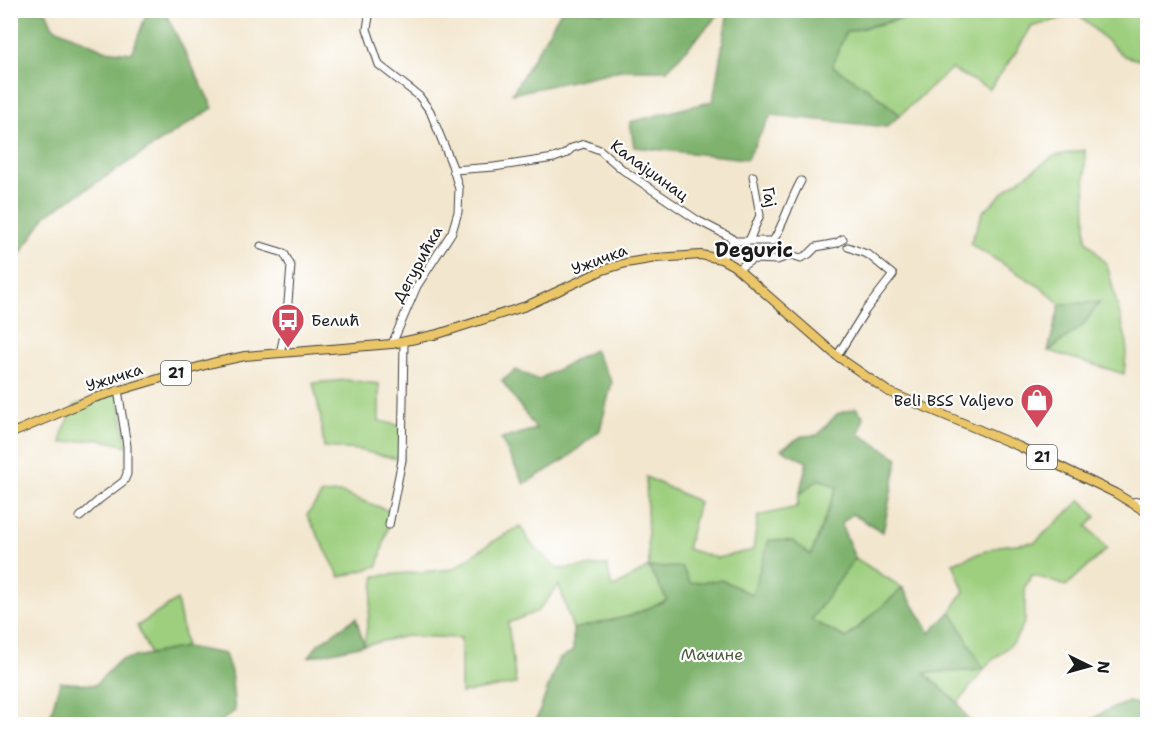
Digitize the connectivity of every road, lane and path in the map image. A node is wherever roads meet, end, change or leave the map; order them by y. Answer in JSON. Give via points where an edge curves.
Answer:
{"nodes":[{"id":1,"x":370,"y":10,"type":"edge"},
{"id":2,"x":453,"y":170,"type":"junction"},
{"id":3,"x":753,"y":176,"type":"dead end"},
{"id":4,"x":801,"y":181,"type":"dead end"},
{"id":5,"x":843,"y":239,"type":"dead end"},
{"id":6,"x":734,"y":241,"type":"junction"},
{"id":7,"x":749,"y":241,"type":"junction"},
{"id":8,"x":261,"y":246,"type":"dead end"},
{"id":9,"x":848,"y":247,"type":"dead end"},
{"id":10,"x":721,"y":259,"type":"junction"},
{"id":11,"x":738,"y":269,"type":"junction"},
{"id":12,"x":404,"y":342,"type":"junction"},
{"id":13,"x":392,"y":344,"type":"junction"},
{"id":14,"x":280,"y":353,"type":"junction"},
{"id":15,"x":837,"y":356,"type":"junction"},
{"id":16,"x":118,"y":390,"type":"junction"},
{"id":17,"x":10,"y":434,"type":"edge"},
{"id":18,"x":1148,"y":500,"type":"edge"},
{"id":19,"x":1132,"y":502,"type":"junction"},
{"id":20,"x":1148,"y":513,"type":"edge"},
{"id":21,"x":80,"y":517,"type":"dead end"},
{"id":22,"x":389,"y":525,"type":"dead end"}],
"edges":[{"from":1,"to":2,"type":"street","name":"Дегурићка","via":[[367,29],[379,65],[419,96],[430,111]]},
{"from":2,"to":6,"type":"street","name":"Калајџинац","via":[[554,158],[584,144],[600,150],[623,170]]},
{"from":2,"to":13,"type":"street","name":"Дегурићка","via":[[459,189],[452,232],[417,286]]},
{"from":3,"to":7,"type":"street","name":"Гај","via":[[760,215]]},
{"from":4,"to":7,"type":"street","via":[[773,241]]},
{"from":5,"to":11,"type":"street","via":[[816,247],[801,258],[791,255],[777,260],[753,259]]},
{"from":6,"to":7,"type":"street"},
{"from":6,"to":10,"type":"street"},
{"from":8,"to":14,"type":"street","via":[[284,254],[291,266]]},
{"from":9,"to":15,"type":"street","via":[[869,255],[893,274]]},
{"from":10,"to":11,"type":"main road","name":"Ужичка","number":"21"},
{"from":10,"to":12,"type":"main road","name":"Ужичка","number":"21","via":[[688,255],[626,263],[520,308]]},
{"from":11,"to":15,"type":"main road","name":"Ужичка","number":"21"},
{"from":12,"to":13,"type":"main road","name":"Ужичка","number":"21"},
{"from":12,"to":22,"type":"street","via":[[402,460]]},
{"from":13,"to":14,"type":"main road","name":"Ужичка","number":"21"},
{"from":14,"to":16,"type":"main road","name":"Ужичка","number":"21","via":[[223,360]]},
{"from":15,"to":19,"type":"main road","name":"Ужичка","number":"21","via":[[895,394],[1007,441]]},
{"from":16,"to":17,"type":"main road","name":"Ужичка","number":"21"},
{"from":16,"to":21,"type":"street","via":[[127,474],[124,481]]},
{"from":18,"to":19,"type":"street"},
{"from":19,"to":20,"type":"main road","name":"Ужичка","number":"21"}]}
